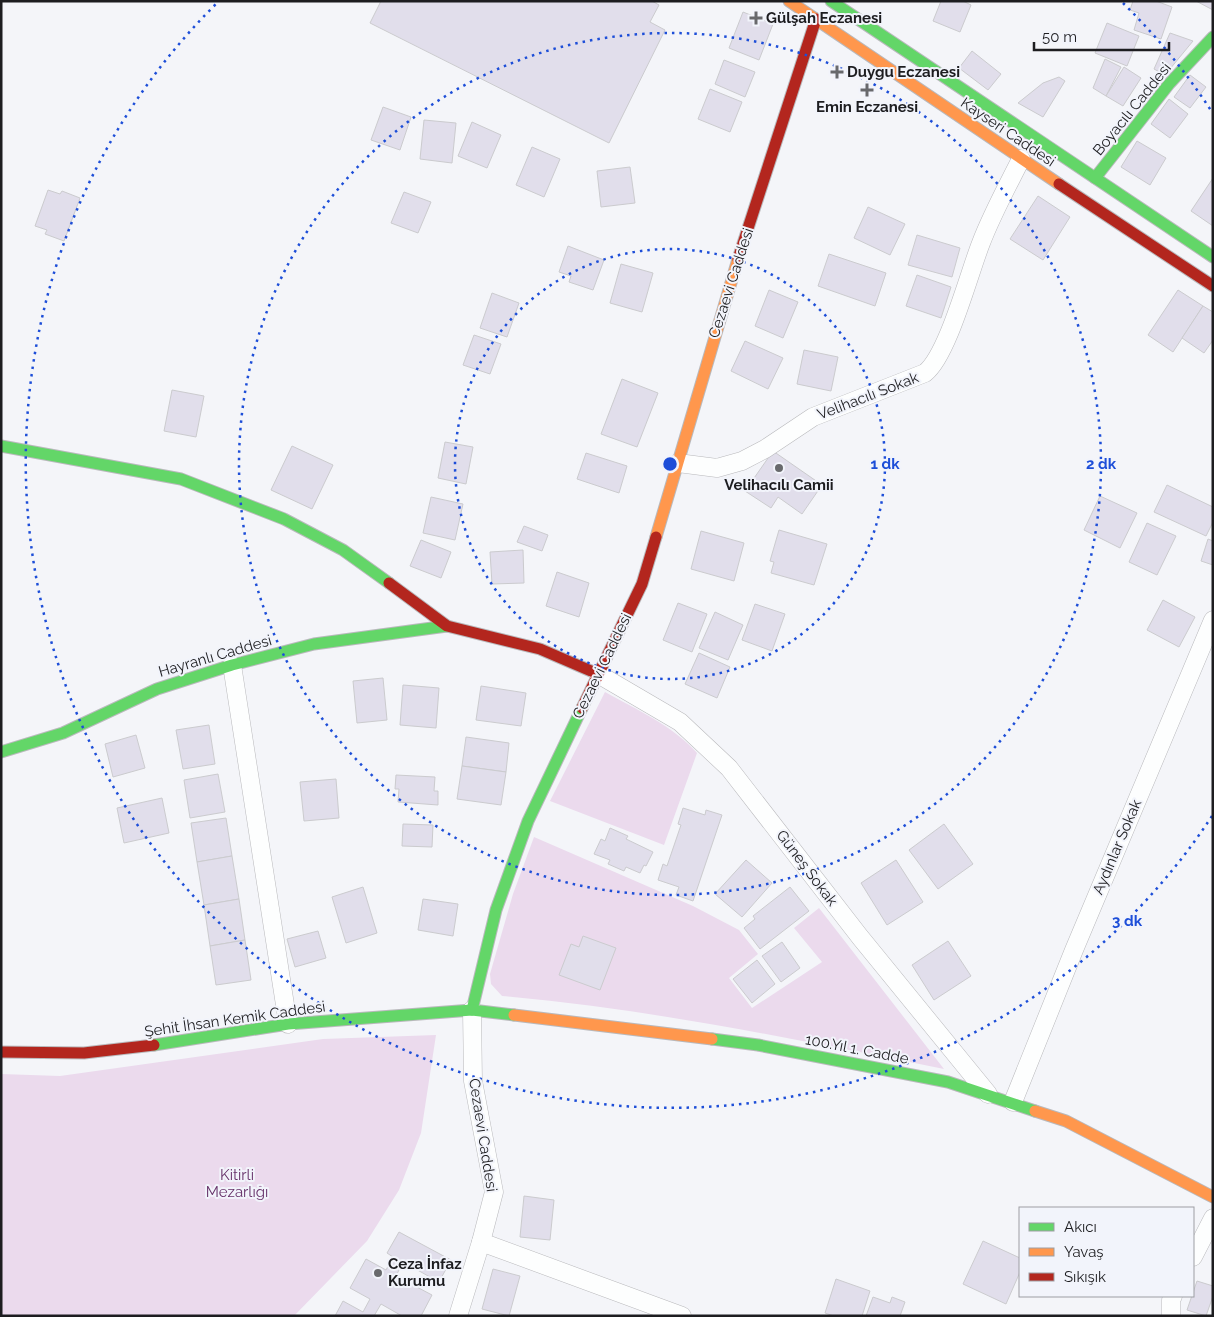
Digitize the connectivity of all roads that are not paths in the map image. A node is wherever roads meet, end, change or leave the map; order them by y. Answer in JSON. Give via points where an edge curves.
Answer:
{"nodes":[{"id":1,"x":789,"y":1,"type":"edge"},
{"id":2,"x":831,"y":1,"type":"edge"},
{"id":3,"x":816,"y":19,"type":"junction"},
{"id":4,"x":1213,"y":37,"type":"edge"},
{"id":5,"x":1021,"y":160,"type":"junction"},
{"id":6,"x":1095,"y":178,"type":"junction"},
{"id":7,"x":1213,"y":256,"type":"edge"},
{"id":8,"x":1213,"y":286,"type":"edge"},
{"id":9,"x":1,"y":446,"type":"edge"},
{"id":10,"x":678,"y":463,"type":"junction"},
{"id":11,"x":1213,"y":620,"type":"edge"},
{"id":12,"x":447,"y":626,"type":"junction"},
{"id":13,"x":232,"y":665,"type":"junction"},
{"id":14,"x":598,"y":674,"type":"junction"},
{"id":15,"x":1,"y":752,"type":"edge"},
{"id":16,"x":472,"y":1010,"type":"junction"},
{"id":17,"x":288,"y":1024,"type":"junction"},
{"id":18,"x":1,"y":1052,"type":"edge"},
{"id":19,"x":988,"y":1094,"type":"junction"},
{"id":20,"x":1013,"y":1102,"type":"junction"},
{"id":21,"x":1213,"y":1197,"type":"edge"},
{"id":22,"x":1213,"y":1218,"type":"edge"},
{"id":23,"x":481,"y":1242,"type":"junction"},
{"id":24,"x":1194,"y":1255,"type":"edge"},
{"id":25,"x":1172,"y":1297,"type":"edge"},
{"id":26,"x":458,"y":1316,"type":"edge"},
{"id":27,"x":682,"y":1316,"type":"edge"},
{"id":28,"x":1171,"y":1316,"type":"edge"}],
"edges":[{"from":1,"to":3,"type":"street","name":"Kayseri Caddesi"},
{"from":2,"to":6,"type":"street","name":"Kayseri Caddesi"},
{"from":3,"to":5,"type":"street","name":"Kayseri Caddesi"},
{"from":3,"to":10,"type":"street","name":"Cezaevi Caddesi","via":[[728,290]]},
{"from":4,"to":6,"type":"street","name":"Boyacılı Caddesi","via":[[1169,84]]},
{"from":5,"to":8,"type":"street","name":"Kayseri Caddesi"},
{"from":5,"to":10,"type":"street","name":"Velihacılı Sokak","via":[[981,243],[946,341],[932,368],[814,417],[742,461],[717,468]]},
{"from":6,"to":7,"type":"street","name":"Kayseri Caddesi"},
{"from":9,"to":12,"type":"street","via":[[181,479],[284,519],[343,550]]},
{"from":10,"to":14,"type":"street","name":"Cezaevi Caddesi","via":[[642,584]]},
{"from":11,"to":20,"type":"street","name":"Aydınlar Sokak"},
{"from":12,"to":13,"type":"street","name":"Hayranlı Caddesi","via":[[314,644]]},
{"from":12,"to":14,"type":"street","via":[[540,649]]},
{"from":13,"to":15,"type":"street","name":"Hayranlı Caddesi","via":[[156,689],[63,733]]},
{"from":13,"to":17,"type":"street"},
{"from":14,"to":16,"type":"street","name":"Cezaevi Caddesi","via":[[528,821],[496,910]]},
{"from":14,"to":19,"type":"street","name":"Güneş Sokak","via":[[680,722],[729,768],[860,937]]},
{"from":16,"to":17,"type":"street","name":"Şehit İhsan Kemik Caddesi"},
{"from":16,"to":19,"type":"street","name":"100.Yıl 1. Cadde","via":[[758,1045],[948,1082]]},
{"from":16,"to":23,"type":"street","name":"Cezaevi Caddesi","via":[[473,1081],[494,1192]]},
{"from":17,"to":18,"type":"street","name":"Şehit İhsan Kemik Caddesi","via":[[128,1048],[51,1054]]},
{"from":19,"to":20,"type":"street","name":"100.Yıl 1. Cadde"},
{"from":20,"to":21,"type":"street","name":"100.Yıl 1. Cadde","via":[[1066,1121]]},
{"from":22,"to":24,"type":"street"},
{"from":23,"to":26,"type":"street","name":"Cezaevi Caddesi"},
{"from":23,"to":27,"type":"street"},
{"from":25,"to":28,"type":"street"}]}
